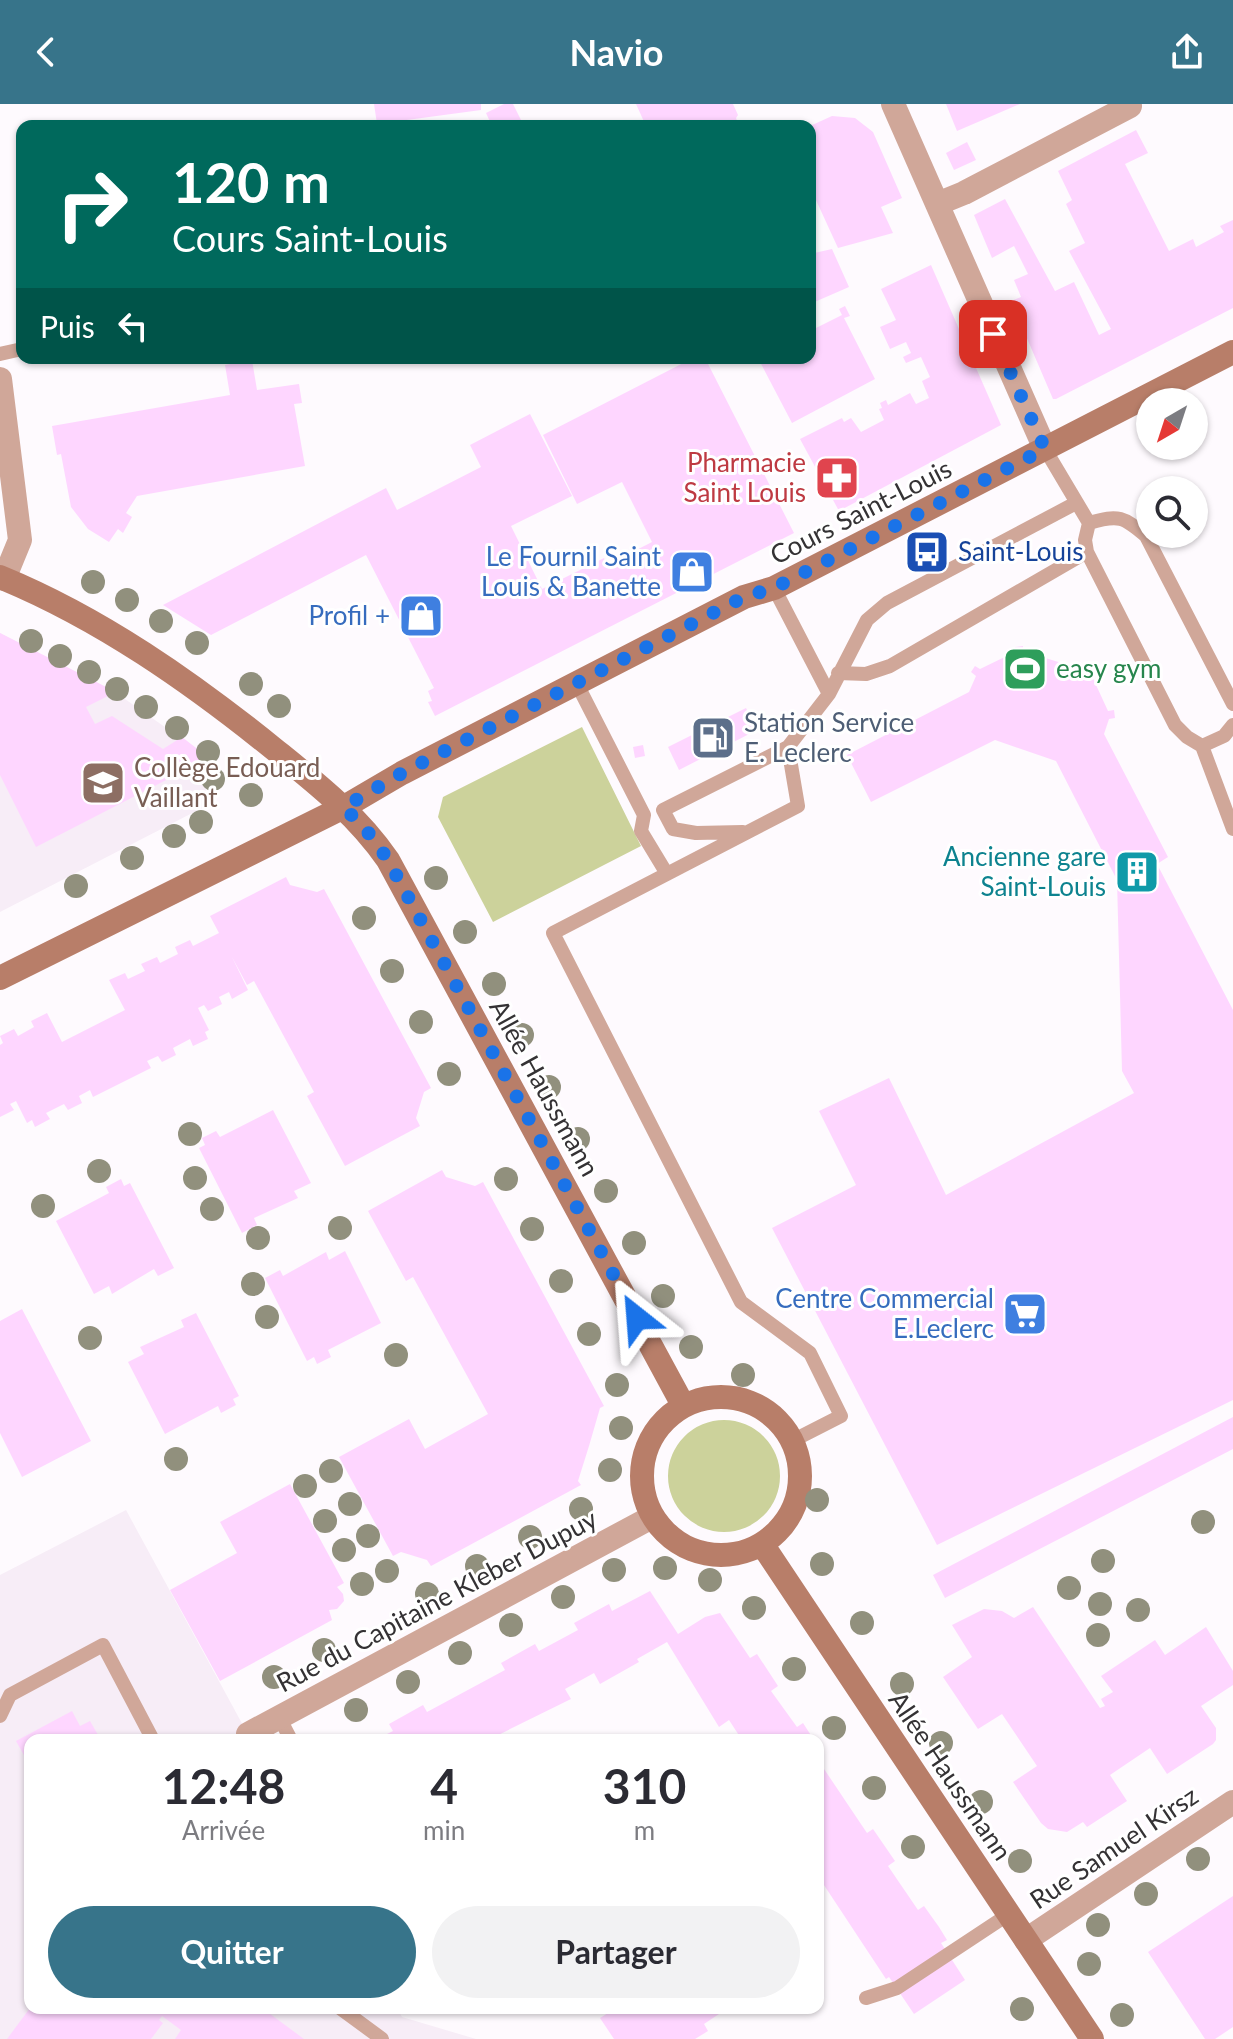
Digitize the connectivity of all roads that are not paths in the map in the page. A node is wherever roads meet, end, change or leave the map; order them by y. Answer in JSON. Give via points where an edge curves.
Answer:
{"nodes":[{"id":1,"x":893,"y":104,"type":"edge"},
{"id":2,"x":1131,"y":105,"type":"edge"},
{"id":3,"x":937,"y":204,"type":"junction"},
{"id":4,"x":1233,"y":352,"type":"edge"},
{"id":5,"x":0,"y":379,"type":"edge"},
{"id":6,"x":1045,"y":449,"type":"junction"},
{"id":7,"x":1076,"y":503,"type":"junction"},
{"id":8,"x":1089,"y":523,"type":"junction"},
{"id":9,"x":1087,"y":552,"type":"junction"},
{"id":10,"x":2,"y":578,"type":"edge"},
{"id":11,"x":774,"y":588,"type":"junction"},
{"id":12,"x":838,"y":673,"type":"junction"},
{"id":13,"x":577,"y":684,"type":"junction"},
{"id":14,"x":829,"y":694,"type":"junction"},
{"id":15,"x":1233,"y":704,"type":"edge"},
{"id":16,"x":1230,"y":733,"type":"edge"},
{"id":17,"x":1202,"y":746,"type":"junction"},
{"id":18,"x":788,"y":747,"type":"junction"},
{"id":19,"x":344,"y":807,"type":"junction"},
{"id":20,"x":1233,"y":829,"type":"edge"},
{"id":21,"x":747,"y":832,"type":"junction"},
{"id":22,"x":667,"y":874,"type":"junction"},
{"id":23,"x":0,"y":978,"type":"edge"},
{"id":24,"x":683,"y":1405,"type":"junction"},
{"id":25,"x":792,"y":1441,"type":"junction"},
{"id":26,"x":652,"y":1517,"type":"junction"},
{"id":27,"x":762,"y":1544,"type":"junction"},
{"id":28,"x":0,"y":1716,"type":"edge"},
{"id":29,"x":279,"y":1717,"type":"junction"},
{"id":30,"x":150,"y":1734,"type":"edge"},
{"id":31,"x":248,"y":1734,"type":"edge"},
{"id":32,"x":288,"y":1734,"type":"edge"},
{"id":33,"x":1233,"y":1802,"type":"edge"},
{"id":34,"x":1009,"y":1914,"type":"junction"},
{"id":35,"x":1026,"y":1940,"type":"junction"},
{"id":36,"x":866,"y":1998,"type":"dead end"},
{"id":37,"x":348,"y":2014,"type":"edge"},
{"id":38,"x":382,"y":2039,"type":"edge"},
{"id":39,"x":1092,"y":2039,"type":"edge"}],
"edges":[{"from":1,"to":3,"type":"street"},
{"from":2,"to":3,"type":"street"},
{"from":3,"to":6,"type":"street"},
{"from":4,"to":6,"type":"street","name":"Cours Saint-Louis"},
{"from":5,"to":10,"type":"street","via":[[20,540]]},
{"from":6,"to":7,"type":"lane"},
{"from":6,"to":11,"type":"street","name":"Cours Saint-Louis"},
{"from":7,"to":8,"type":"lane"},
{"from":7,"to":12,"type":"lane","via":[[887,603],[867,620]]},
{"from":8,"to":9,"type":"lane"},
{"from":8,"to":15,"type":"lane","via":[[1126,518],[1146,536]]},
{"from":9,"to":12,"type":"lane","via":[[890,666],[866,674]]},
{"from":9,"to":17,"type":"lane","via":[[1175,725]]},
{"from":10,"to":19,"type":"street","name":"Allée Haussmann","via":[[151,657],[239,720]]},
{"from":11,"to":13,"type":"street","name":"Cours Saint-Louis","via":[[744,597]]},
{"from":11,"to":14,"type":"lane"},
{"from":12,"to":14,"type":"lane"},
{"from":13,"to":19,"type":"street","name":"Cours Saint-Louis"},
{"from":13,"to":22,"type":"lane","via":[[644,815],[641,831]]},
{"from":14,"to":18,"type":"lane"},
{"from":16,"to":17,"type":"lane"},
{"from":17,"to":20,"type":"lane"},
{"from":18,"to":21,"type":"lane","via":[[798,806]]},
{"from":18,"to":21,"type":"lane","via":[[663,810],[673,829]]},
{"from":19,"to":23,"type":"street","name":"Cours Saint-Louis"},
{"from":19,"to":24,"type":"street","name":"Allée Haussmann","via":[[388,860]]},
{"from":21,"to":22,"type":"lane"},
{"from":22,"to":25,"type":"lane","via":[[553,933],[741,1302],[810,1353],[841,1416]]},
{"from":24,"to":25,"type":"street","via":[[733,1397],[758,1405],[779,1421]]},
{"from":24,"to":26,"type":"street","via":[[662,1421],[648,1442],[641,1467]]},
{"from":25,"to":27,"type":"street","via":[[800,1465],[793,1510]]},
{"from":26,"to":27,"type":"street","via":[[690,1549],[714,1555]]},
{"from":26,"to":29,"type":"street","name":"Rue du Capitaine Kleber Dupuy"},
{"from":27,"to":34,"type":"street","name":"Allée Haussmann"},
{"from":28,"to":30,"type":"lane","via":[[10,1695],[103,1645]]},
{"from":29,"to":31,"type":"street","name":"Rue du Capitaine Kleber Dupuy"},
{"from":29,"to":32,"type":"lane"},
{"from":33,"to":35,"type":"street","name":"Rue Samuel Kirsz"},
{"from":34,"to":35,"type":"street","name":"Allée Haussmann"},
{"from":34,"to":36,"type":"lane","via":[[897,1988]]},
{"from":35,"to":39,"type":"street","name":"Allée Haussmann"},
{"from":37,"to":38,"type":"lane"}]}
